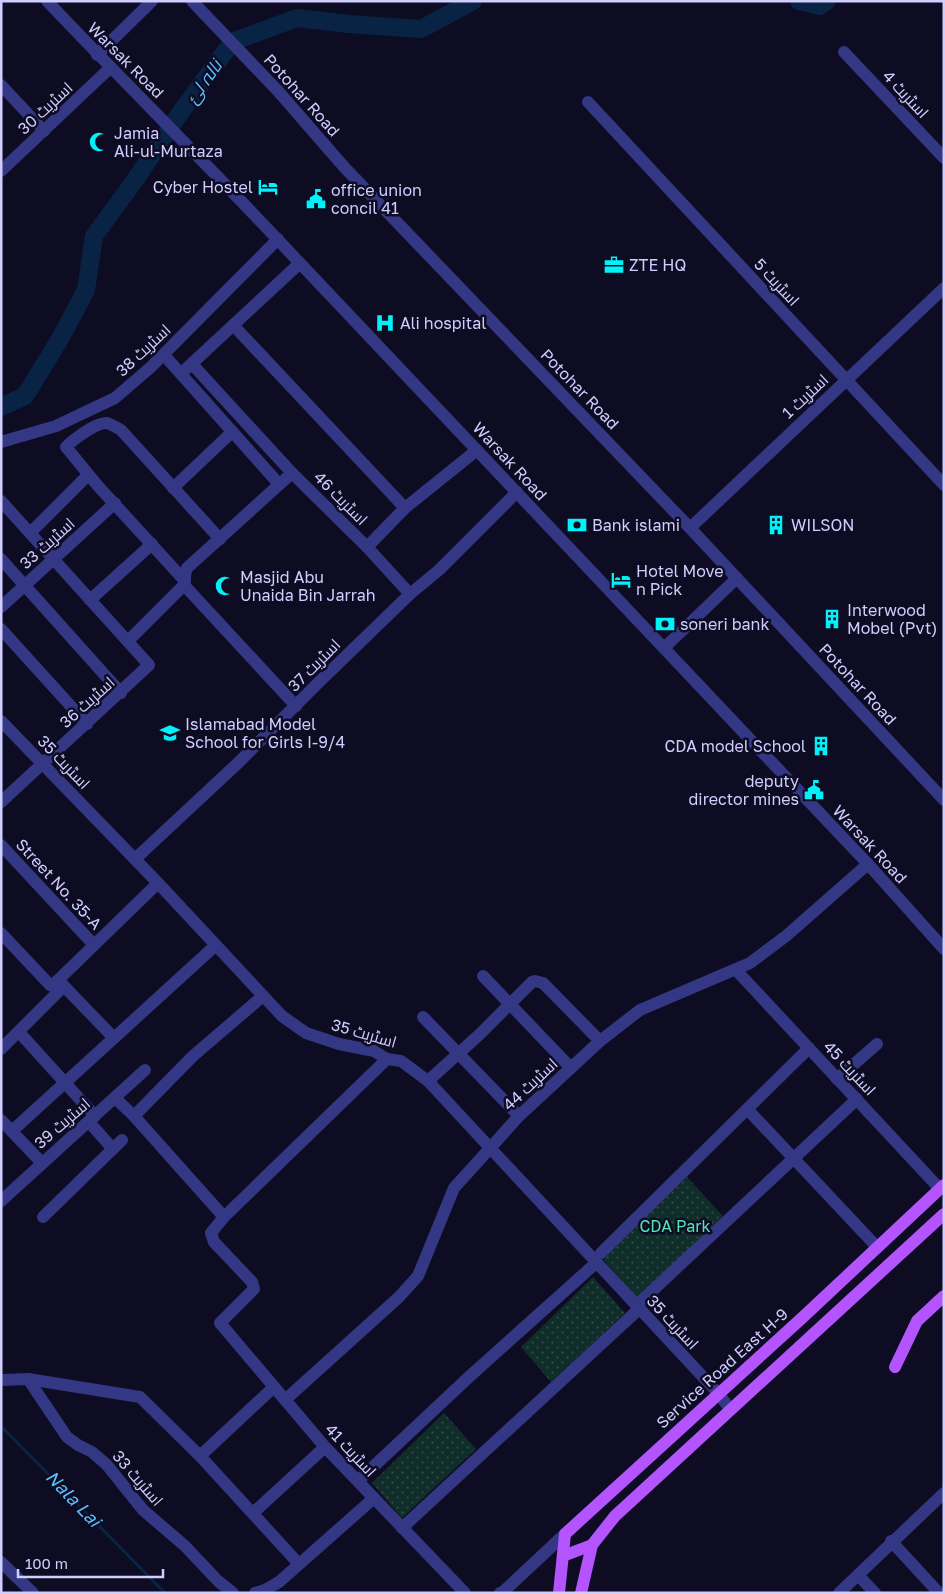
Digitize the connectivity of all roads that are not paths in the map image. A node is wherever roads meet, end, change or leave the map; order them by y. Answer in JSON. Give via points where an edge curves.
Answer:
{"nodes":[{"id":1,"x":47,"y":1,"type":"edge"},
{"id":2,"x":152,"y":1,"type":"edge"},
{"id":3,"x":192,"y":1,"type":"edge"},
{"id":4,"x":844,"y":52,"type":"dead end"},
{"id":5,"x":98,"y":55,"type":"junction"},
{"id":6,"x":110,"y":68,"type":"junction"},
{"id":7,"x":1,"y":86,"type":"edge"},
{"id":8,"x":588,"y":102,"type":"dead end"},
{"id":9,"x":44,"y":131,"type":"junction"},
{"id":10,"x":944,"y":158,"type":"edge"},
{"id":11,"x":1,"y":171,"type":"edge"},
{"id":12,"x":278,"y":239,"type":"junction"},
{"id":13,"x":300,"y":263,"type":"junction"},
{"id":14,"x":944,"y":288,"type":"edge"},
{"id":15,"x":233,"y":325,"type":"junction"},
{"id":16,"x":164,"y":355,"type":"junction"},
{"id":17,"x":192,"y":364,"type":"junction"},
{"id":18,"x":180,"y":374,"type":"junction"},
{"id":19,"x":846,"y":380,"type":"junction"},
{"id":20,"x":232,"y":432,"type":"junction"},
{"id":21,"x":1,"y":442,"type":"edge"},
{"id":22,"x":477,"y":450,"type":"junction"},
{"id":23,"x":292,"y":473,"type":"junction"},
{"id":24,"x":88,"y":475,"type":"junction"},
{"id":25,"x":279,"y":484,"type":"junction"},
{"id":26,"x":944,"y":484,"type":"edge"},
{"id":27,"x":173,"y":488,"type":"junction"},
{"id":28,"x":517,"y":492,"type":"junction"},
{"id":29,"x":1,"y":501,"type":"edge"},
{"id":30,"x":115,"y":503,"type":"junction"},
{"id":31,"x":405,"y":508,"type":"junction"},
{"id":32,"x":690,"y":528,"type":"junction"},
{"id":33,"x":30,"y":533,"type":"junction"},
{"id":34,"x":220,"y":539,"type":"junction"},
{"id":35,"x":152,"y":544,"type":"junction"},
{"id":36,"x":366,"y":547,"type":"junction"},
{"id":37,"x":54,"y":559,"type":"junction"},
{"id":38,"x":1,"y":560,"type":"edge"},
{"id":39,"x":737,"y":578,"type":"junction"},
{"id":40,"x":184,"y":583,"type":"junction"},
{"id":41,"x":25,"y":586,"type":"junction"},
{"id":42,"x":410,"y":594,"type":"junction"},
{"id":43,"x":90,"y":600,"type":"junction"},
{"id":44,"x":1,"y":607,"type":"edge"},
{"id":45,"x":1,"y":629,"type":"edge"},
{"id":46,"x":128,"y":641,"type":"junction"},
{"id":47,"x":664,"y":648,"type":"junction"},
{"id":48,"x":121,"y":693,"type":"junction"},
{"id":49,"x":296,"y":706,"type":"junction"},
{"id":50,"x":1,"y":721,"type":"edge"},
{"id":51,"x":87,"y":724,"type":"junction"},
{"id":52,"x":43,"y":764,"type":"junction"},
{"id":53,"x":944,"y":800,"type":"edge"},
{"id":54,"x":1,"y":802,"type":"edge"},
{"id":55,"x":1,"y":844,"type":"edge"},
{"id":56,"x":134,"y":859,"type":"junction"},
{"id":57,"x":868,"y":864,"type":"junction"},
{"id":58,"x":158,"y":883,"type":"junction"},
{"id":59,"x":1,"y":933,"type":"edge"},
{"id":60,"x":94,"y":945,"type":"junction"},
{"id":61,"x":216,"y":945,"type":"junction"},
{"id":62,"x":944,"y":950,"type":"edge"},
{"id":63,"x":736,"y":970,"type":"junction"},
{"id":64,"x":482,"y":976,"type":"dead end"},
{"id":65,"x":61,"y":983,"type":"junction"},
{"id":66,"x":263,"y":996,"type":"junction"},
{"id":67,"x":510,"y":1005,"type":"junction"},
{"id":68,"x":423,"y":1017,"type":"dead end"},
{"id":69,"x":18,"y":1032,"type":"junction"},
{"id":70,"x":114,"y":1038,"type":"junction"},
{"id":71,"x":600,"y":1041,"type":"junction"},
{"id":72,"x":877,"y":1044,"type":"dead end"},
{"id":73,"x":809,"y":1048,"type":"junction"},
{"id":74,"x":1,"y":1049,"type":"edge"},
{"id":75,"x":460,"y":1053,"type":"junction"},
{"id":76,"x":387,"y":1059,"type":"junction"},
{"id":77,"x":571,"y":1068,"type":"junction"},
{"id":78,"x":145,"y":1070,"type":"dead end"},
{"id":79,"x":838,"y":1078,"type":"junction"},
{"id":80,"x":428,"y":1081,"type":"junction"},
{"id":81,"x":65,"y":1083,"type":"junction"},
{"id":82,"x":115,"y":1098,"type":"junction"},
{"id":83,"x":857,"y":1099,"type":"junction"},
{"id":84,"x":748,"y":1110,"type":"junction"},
{"id":85,"x":134,"y":1116,"type":"junction"},
{"id":86,"x":520,"y":1116,"type":"junction"},
{"id":87,"x":92,"y":1119,"type":"junction"},
{"id":88,"x":1,"y":1120,"type":"edge"},
{"id":89,"x":12,"y":1131,"type":"junction"},
{"id":90,"x":489,"y":1148,"type":"junction"},
{"id":91,"x":794,"y":1159,"type":"junction"},
{"id":92,"x":42,"y":1163,"type":"junction"},
{"id":93,"x":943,"y":1188,"type":"edge"},
{"id":94,"x":1,"y":1201,"type":"edge"},
{"id":95,"x":944,"y":1214,"type":"edge"},
{"id":96,"x":43,"y":1217,"type":"dead end"},
{"id":97,"x":224,"y":1217,"type":"junction"},
{"id":98,"x":877,"y":1247,"type":"junction"},
{"id":99,"x":599,"y":1258,"type":"junction"},
{"id":100,"x":944,"y":1296,"type":"edge"},
{"id":101,"x":638,"y":1308,"type":"junction"},
{"id":102,"x":802,"y":1318,"type":"junction"},
{"id":103,"x":816,"y":1333,"type":"junction"},
{"id":104,"x":895,"y":1367,"type":"dead end"},
{"id":105,"x":28,"y":1378,"type":"junction"},
{"id":106,"x":1,"y":1380,"type":"edge"},
{"id":107,"x":274,"y":1387,"type":"junction"},
{"id":108,"x":718,"y":1393,"type":"junction"},
{"id":109,"x":285,"y":1400,"type":"junction"},
{"id":110,"x":730,"y":1410,"type":"junction"},
{"id":111,"x":325,"y":1447,"type":"junction"},
{"id":112,"x":200,"y":1456,"type":"junction"},
{"id":113,"x":358,"y":1481,"type":"junction"},
{"id":114,"x":944,"y":1493,"type":"edge"},
{"id":115,"x":374,"y":1498,"type":"junction"},
{"id":116,"x":253,"y":1513,"type":"junction"},
{"id":117,"x":402,"y":1528,"type":"junction"},
{"id":118,"x":565,"y":1534,"type":"junction"},
{"id":119,"x":892,"y":1541,"type":"junction"},
{"id":120,"x":592,"y":1545,"type":"junction"},
{"id":121,"x":563,"y":1556,"type":"junction"},
{"id":122,"x":1,"y":1562,"type":"edge"},
{"id":123,"x":299,"y":1564,"type":"junction"},
{"id":124,"x":858,"y":1575,"type":"junction"},
{"id":125,"x":33,"y":1593,"type":"edge"},
{"id":126,"x":233,"y":1593,"type":"edge"},
{"id":127,"x":254,"y":1593,"type":"edge"},
{"id":128,"x":466,"y":1593,"type":"edge"},
{"id":129,"x":500,"y":1593,"type":"edge"},
{"id":130,"x":559,"y":1593,"type":"edge"},
{"id":131,"x":581,"y":1593,"type":"edge"},
{"id":132,"x":838,"y":1593,"type":"edge"},
{"id":133,"x":875,"y":1593,"type":"edge"},
{"id":134,"x":939,"y":1593,"type":"edge"}],
"edges":[{"from":1,"to":5,"type":"street","name":"Warsak Road"},
{"from":2,"to":5,"type":"street"},
{"from":3,"to":32,"type":"street","name":"Potohar Road","via":[[345,168]]},
{"from":4,"to":10,"type":"street","name":"اسٹریٹ 4"},
{"from":5,"to":6,"type":"street","name":"Warsak Road"},
{"from":6,"to":9,"type":"street","name":"اسٹریٹ 30"},
{"from":6,"to":12,"type":"street","name":"Warsak Road","via":[[198,154]]},
{"from":7,"to":9,"type":"street"},
{"from":8,"to":19,"type":"street","name":"اسٹریٹ 5"},
{"from":9,"to":11,"type":"street","name":"اسٹریٹ 30"},
{"from":12,"to":13,"type":"street","name":"Warsak Road"},
{"from":12,"to":16,"type":"street","name":"اسٹریٹ 38"},
{"from":13,"to":15,"type":"street"},
{"from":13,"to":22,"type":"street","name":"Warsak Road"},
{"from":14,"to":19,"type":"street","name":"اسٹریٹ 1"},
{"from":15,"to":17,"type":"street"},
{"from":15,"to":31,"type":"street"},
{"from":16,"to":18,"type":"street"},
{"from":16,"to":21,"type":"street","name":"اسٹریٹ 38","via":[[115,398],[56,426]]},
{"from":17,"to":18,"type":"street"},
{"from":17,"to":23,"type":"street","name":"اسٹریٹ 46"},
{"from":18,"to":20,"type":"street"},
{"from":19,"to":26,"type":"street","name":"اسٹریٹ 5"},
{"from":19,"to":32,"type":"street","name":"اسٹریٹ 1"},
{"from":20,"to":25,"type":"street"},
{"from":20,"to":27,"type":"street"},
{"from":22,"to":28,"type":"street","name":"Warsak Road"},
{"from":22,"to":31,"type":"street","name":"اسٹریٹ 46"},
{"from":23,"to":25,"type":"street"},
{"from":23,"to":36,"type":"street","name":"اسٹریٹ 46"},
{"from":24,"to":27,"type":"street","via":[[66,447],[86,432],[107,423],[121,430]]},
{"from":24,"to":30,"type":"street"},
{"from":24,"to":33,"type":"street"},
{"from":25,"to":34,"type":"street"},
{"from":27,"to":34,"type":"street"},
{"from":28,"to":42,"type":"street","name":"اسٹریٹ 37","via":[[439,570]]},
{"from":28,"to":47,"type":"street","name":"Warsak Road"},
{"from":29,"to":33,"type":"street"},
{"from":30,"to":35,"type":"street"},
{"from":30,"to":37,"type":"street","name":"اسٹریٹ 33"},
{"from":31,"to":36,"type":"street","name":"اسٹریٹ 46"},
{"from":32,"to":39,"type":"street","name":"Potohar Road"},
{"from":33,"to":37,"type":"street"},
{"from":34,"to":40,"type":"street","via":[[187,568]]},
{"from":35,"to":40,"type":"street"},
{"from":35,"to":43,"type":"street"},
{"from":36,"to":42,"type":"street"},
{"from":37,"to":41,"type":"street","name":"اسٹریٹ 33"},
{"from":37,"to":43,"type":"street"},
{"from":38,"to":41,"type":"street"},
{"from":39,"to":47,"type":"street"},
{"from":39,"to":53,"type":"street","name":"Potohar Road"},
{"from":40,"to":46,"type":"street"},
{"from":40,"to":49,"type":"street"},
{"from":41,"to":44,"type":"street","name":"اسٹریٹ 33"},
{"from":41,"to":48,"type":"street"},
{"from":42,"to":49,"type":"street","name":"اسٹریٹ 37"},
{"from":43,"to":46,"type":"street"},
{"from":45,"to":51,"type":"street"},
{"from":46,"to":48,"type":"street","name":"اسٹریٹ 36","via":[[149,666]]},
{"from":47,"to":57,"type":"street","name":"Warsak Road"},
{"from":48,"to":51,"type":"street","name":"اسٹریٹ 36"},
{"from":49,"to":56,"type":"street","name":"اسٹریٹ 37"},
{"from":50,"to":52,"type":"street","name":"اسٹریٹ 35"},
{"from":51,"to":52,"type":"street","name":"اسٹریٹ 36"},
{"from":52,"to":54,"type":"street","name":"اسٹریٹ 36"},
{"from":52,"to":56,"type":"street","name":"اسٹریٹ 35"},
{"from":55,"to":60,"type":"street","name":"Street No. 35-A"},
{"from":56,"to":58,"type":"street","name":"اسٹریٹ 35"},
{"from":57,"to":62,"type":"street","name":"Warsak Road"},
{"from":57,"to":63,"type":"street","name":"اسٹریٹ 44","via":[[786,936]]},
{"from":58,"to":60,"type":"street"},
{"from":58,"to":61,"type":"street","name":"اسٹریٹ 35"},
{"from":59,"to":65,"type":"street","via":[[50,985]]},
{"from":60,"to":65,"type":"street"},
{"from":61,"to":66,"type":"street","name":"اسٹریٹ 35"},
{"from":61,"to":70,"type":"street"},
{"from":63,"to":71,"type":"street","name":"اسٹریٹ 44","via":[[640,1010]]},
{"from":63,"to":73,"type":"street","name":"اسٹریٹ 45"},
{"from":64,"to":67,"type":"street"},
{"from":65,"to":69,"type":"street"},
{"from":65,"to":70,"type":"street"},
{"from":66,"to":76,"type":"street","name":"اسٹریٹ 35","via":[[282,1016],[306,1033],[374,1051]]},
{"from":66,"to":85,"type":"street","via":[[193,1056]]},
{"from":67,"to":71,"type":"street","via":[[532,982],[539,981]]},
{"from":67,"to":75,"type":"street"},
{"from":67,"to":77,"type":"street"},
{"from":68,"to":75,"type":"street"},
{"from":69,"to":74,"type":"street"},
{"from":69,"to":81,"type":"street"},
{"from":70,"to":81,"type":"street"},
{"from":71,"to":77,"type":"street","name":"اسٹریٹ 44"},
{"from":72,"to":79,"type":"street"},
{"from":73,"to":79,"type":"street","name":"اسٹریٹ 45"},
{"from":73,"to":84,"type":"street"},
{"from":75,"to":80,"type":"street"},
{"from":75,"to":86,"type":"street"},
{"from":76,"to":80,"type":"street","name":"اسٹریٹ 35","via":[[401,1061]]},
{"from":76,"to":97,"type":"street"},
{"from":77,"to":86,"type":"street","name":"اسٹریٹ 44"},
{"from":78,"to":82,"type":"street","name":"اسٹریٹ 39"},
{"from":79,"to":83,"type":"street","name":"اسٹریٹ 45"},
{"from":80,"to":90,"type":"street","name":"اسٹریٹ 35"},
{"from":81,"to":87,"type":"street"},
{"from":81,"to":89,"type":"street"},
{"from":82,"to":85,"type":"street"},
{"from":82,"to":87,"type":"street","name":"اسٹریٹ 39"},
{"from":83,"to":91,"type":"street"},
{"from":83,"to":93,"type":"street","name":"اسٹریٹ 45"},
{"from":84,"to":91,"type":"street"},
{"from":84,"to":99,"type":"street"},
{"from":85,"to":97,"type":"street"},
{"from":86,"to":90,"type":"street","name":"اسٹریٹ 44"},
{"from":87,"to":92,"type":"street","name":"اسٹریٹ 39"},
{"from":87,"to":96,"type":"street","via":[[118,1145]]},
{"from":88,"to":89,"type":"street"},
{"from":89,"to":92,"type":"street"},
{"from":90,"to":99,"type":"street","name":"اسٹریٹ 35"},
{"from":90,"to":109,"type":"street","name":"اسٹریٹ 44","via":[[454,1188],[418,1276]]},
{"from":91,"to":98,"type":"street"},
{"from":91,"to":101,"type":"street"},
{"from":92,"to":94,"type":"street","name":"اسٹریٹ 39"},
{"from":93,"to":98,"type":"main road","name":"Service Road East H-9"},
{"from":95,"to":103,"type":"main road"},
{"from":97,"to":107,"type":"street","name":"اسٹریٹ 41","via":[[211,1233],[212,1238],[252,1282],[254,1289],[220,1323]]},
{"from":98,"to":102,"type":"main road","name":"Service Road East H-9"},
{"from":99,"to":101,"type":"street","name":"اسٹریٹ 35"},
{"from":99,"to":113,"type":"street"},
{"from":100,"to":104,"type":"main road","via":[[917,1321]]},
{"from":101,"to":108,"type":"street","name":"اسٹریٹ 35"},
{"from":101,"to":117,"type":"street"},
{"from":102,"to":103,"type":"main road"},
{"from":102,"to":108,"type":"main road","name":"Service Road East H-9"},
{"from":103,"to":110,"type":"main road"},
{"from":105,"to":106,"type":"street"},
{"from":105,"to":112,"type":"street","via":[[140,1397]]},
{"from":105,"to":126,"type":"street","name":"اسٹریٹ 33","via":[[67,1437],[108,1465],[143,1510]]},
{"from":107,"to":109,"type":"street","name":"اسٹریٹ 41"},
{"from":107,"to":112,"type":"street"},
{"from":108,"to":110,"type":"street","name":"اسٹریٹ 35"},
{"from":108,"to":118,"type":"main road","name":"Service Road East H-9"},
{"from":109,"to":111,"type":"street","name":"اسٹریٹ 41"},
{"from":110,"to":120,"type":"main road","via":[[615,1516]]},
{"from":111,"to":113,"type":"street","name":"اسٹریٹ 41"},
{"from":111,"to":116,"type":"street"},
{"from":112,"to":116,"type":"street"},
{"from":113,"to":115,"type":"street","name":"اسٹریٹ 41"},
{"from":114,"to":119,"type":"street"},
{"from":115,"to":117,"type":"street","name":"اسٹریٹ 41"},
{"from":115,"to":123,"type":"street"},
{"from":116,"to":123,"type":"street"},
{"from":117,"to":128,"type":"street","name":"اسٹریٹ 41"},
{"from":118,"to":121,"type":"main road"},
{"from":118,"to":129,"type":"street"},
{"from":119,"to":124,"type":"street"},
{"from":119,"to":134,"type":"street"},
{"from":120,"to":121,"type":"main road"},
{"from":120,"to":131,"type":"main road"},
{"from":121,"to":130,"type":"main road"},
{"from":122,"to":125,"type":"street"},
{"from":123,"to":127,"type":"street","via":[[279,1582]]},
{"from":124,"to":132,"type":"street"},
{"from":124,"to":133,"type":"street"}]}
